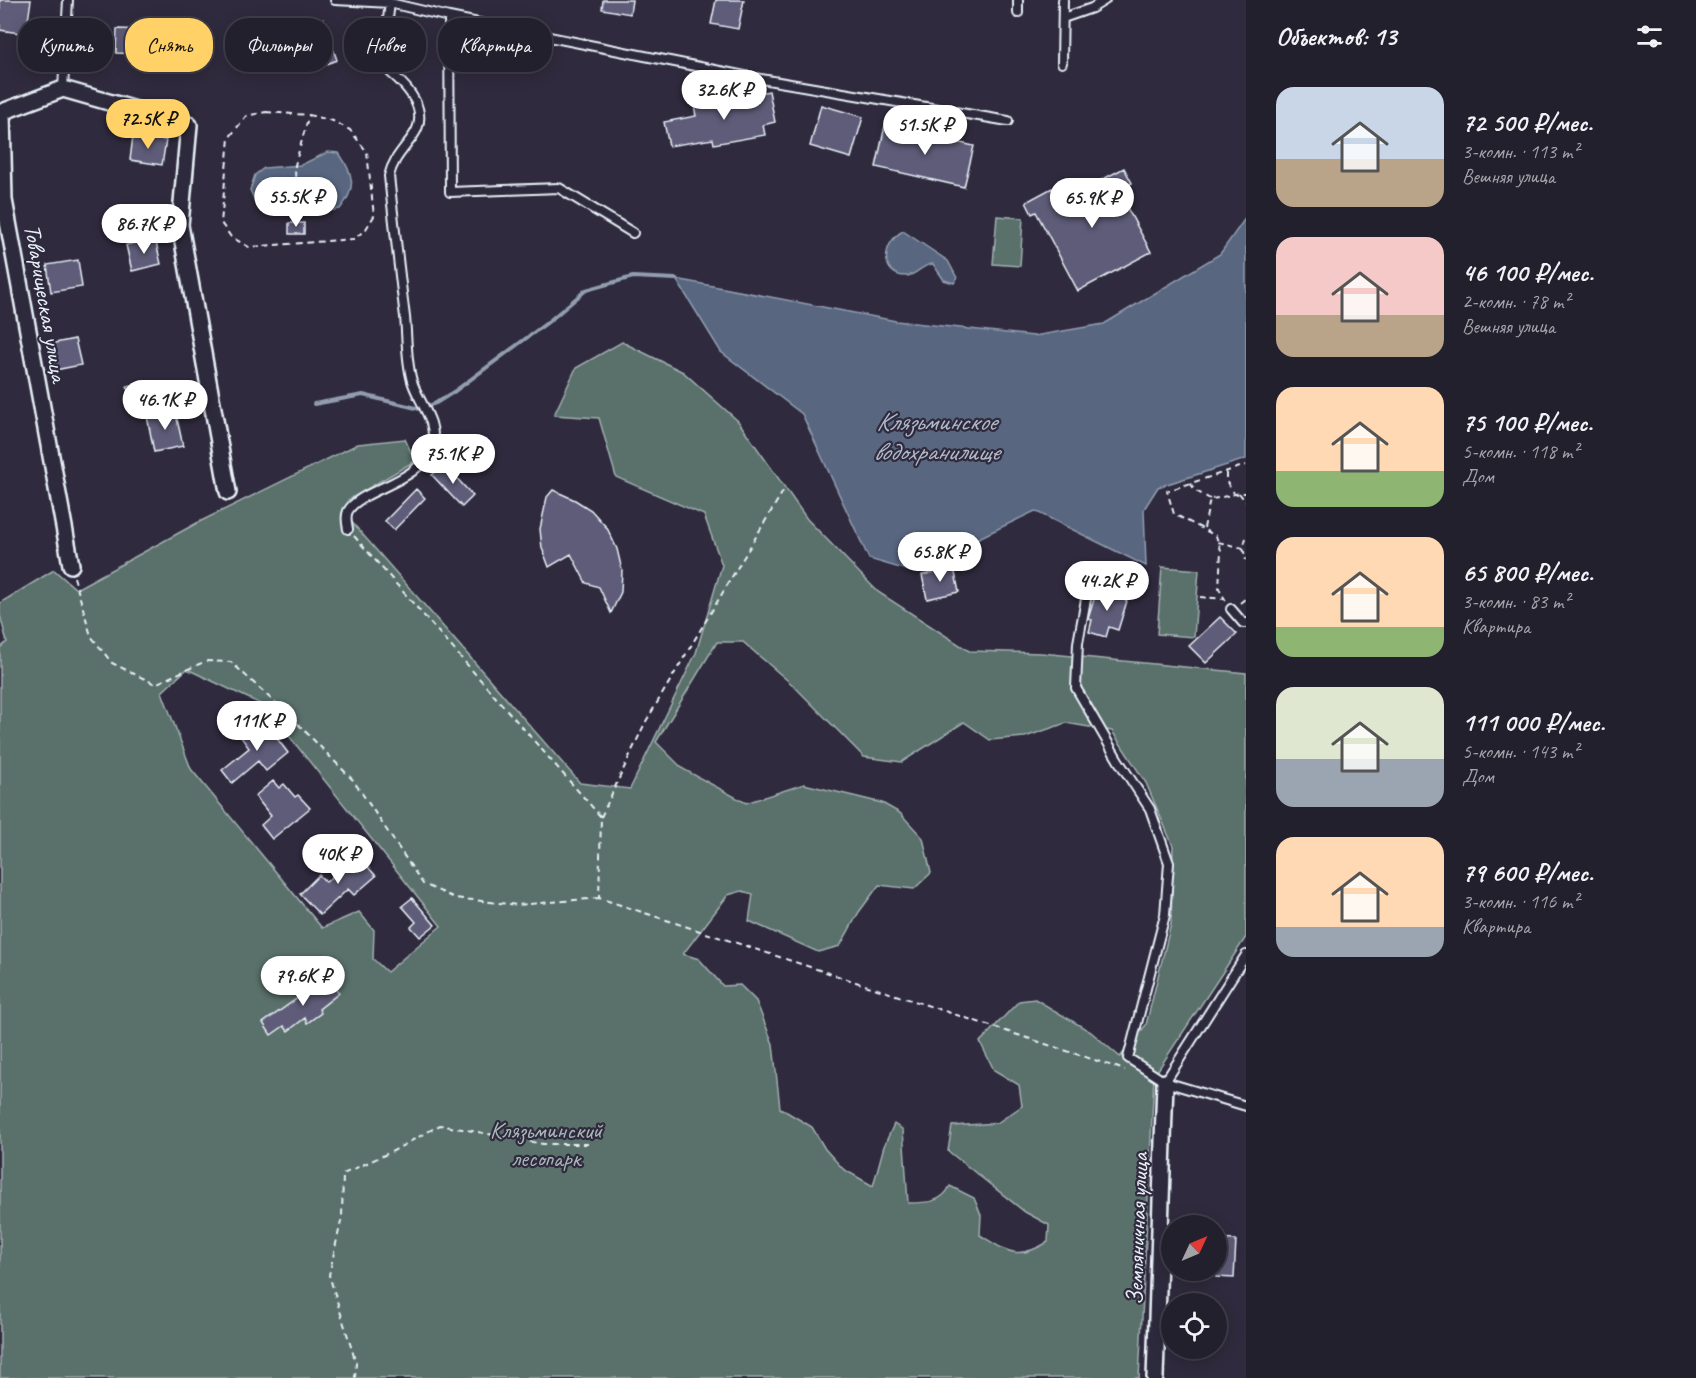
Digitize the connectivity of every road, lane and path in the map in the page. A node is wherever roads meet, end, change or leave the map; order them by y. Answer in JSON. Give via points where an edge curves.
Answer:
{"nodes":[{"id":1,"x":68,"y":0,"type":"edge"},
{"id":2,"x":334,"y":0,"type":"edge"},
{"id":3,"x":1018,"y":0,"type":"edge"},
{"id":4,"x":1063,"y":0,"type":"edge"},
{"id":5,"x":1105,"y":0,"type":"edge"},
{"id":6,"x":390,"y":3,"type":"junction"},
{"id":7,"x":1018,"y":13,"type":"dead end"},
{"id":8,"x":449,"y":17,"type":"junction"},
{"id":9,"x":1063,"y":18,"type":"junction"},
{"id":10,"x":1062,"y":63,"type":"dead end"},
{"id":11,"x":63,"y":89,"type":"junction"},
{"id":12,"x":309,"y":115,"type":"junction"},
{"id":13,"x":1008,"y":121,"type":"dead end"},
{"id":14,"x":296,"y":209,"type":"dead end"},
{"id":15,"x":633,"y":233,"type":"dead end"},
{"id":16,"x":1246,"y":465,"type":"edge"},
{"id":17,"x":1226,"y":472,"type":"junction"},
{"id":18,"x":1190,"y":483,"type":"junction"},
{"id":19,"x":785,"y":488,"type":"dead end"},
{"id":20,"x":228,"y":492,"type":"dead end"},
{"id":21,"x":1234,"y":493,"type":"junction"},
{"id":22,"x":1239,"y":493,"type":"junction"},
{"id":23,"x":1246,"y":493,"type":"edge"},
{"id":24,"x":1210,"y":500,"type":"junction"},
{"id":25,"x":1246,"y":502,"type":"edge"},
{"id":26,"x":1204,"y":528,"type":"junction"},
{"id":27,"x":348,"y":530,"type":"joint"},
{"id":28,"x":1246,"y":538,"type":"edge"},
{"id":29,"x":1218,"y":542,"type":"junction"},
{"id":30,"x":1242,"y":548,"type":"junction"},
{"id":31,"x":1246,"y":560,"type":"edge"},
{"id":32,"x":71,"y":565,"type":"joint"},
{"id":33,"x":1088,"y":588,"type":"dead end"},
{"id":34,"x":1200,"y":597,"type":"dead end"},
{"id":35,"x":1225,"y":598,"type":"junction"},
{"id":36,"x":1231,"y":609,"type":"joint"},
{"id":37,"x":1246,"y":623,"type":"edge"},
{"id":38,"x":601,"y":817,"type":"junction"},
{"id":39,"x":599,"y":898,"type":"junction"},
{"id":40,"x":1246,"y":955,"type":"edge"},
{"id":41,"x":1131,"y":1071,"type":"dead end"},
{"id":42,"x":1165,"y":1082,"type":"junction"},
{"id":43,"x":1246,"y":1106,"type":"edge"},
{"id":44,"x":593,"y":1144,"type":"dead end"},
{"id":45,"x":355,"y":1378,"type":"edge"},
{"id":46,"x":1155,"y":1378,"type":"edge"}],
"edges":[{"from":1,"to":11,"type":"lane"},
{"from":2,"to":6,"type":"lane"},
{"from":3,"to":7,"type":"lane"},
{"from":4,"to":9,"type":"lane"},
{"from":5,"to":9,"type":"lane"},
{"from":6,"to":8,"type":"lane"},
{"from":6,"to":27,"type":"lane","via":[[386,34],[391,73],[418,104],[415,134],[396,156],[389,176],[412,381],[429,416],[433,441],[422,464],[348,511]]},
{"from":8,"to":13,"type":"lane","via":[[755,78]]},
{"from":8,"to":15,"type":"lane","via":[[450,192],[559,188]]},
{"from":9,"to":10,"type":"lane"},
{"from":11,"to":20,"type":"street","via":[[189,125],[180,225]]},
{"from":11,"to":32,"type":"street","name":"Товарищеская улица","via":[[2,112],[4,200]]},
{"from":12,"to":12,"type":"path","via":[[266,112],[246,116],[229,138],[221,223],[231,237],[249,247],[354,239],[366,230],[374,216],[367,152],[350,130]]},
{"from":12,"to":14,"type":"path","via":[[295,165]]},
{"from":16,"to":17,"type":"path"},
{"from":17,"to":18,"type":"path"},
{"from":17,"to":21,"type":"path","via":[[1226,481]]},
{"from":18,"to":24,"type":"path"},
{"from":18,"to":26,"type":"path","via":[[1167,491],[1174,513]]},
{"from":19,"to":38,"type":"path","via":[[645,723]]},
{"from":21,"to":22,"type":"path"},
{"from":21,"to":24,"type":"path"},
{"from":22,"to":23,"type":"path"},
{"from":22,"to":25,"type":"path"},
{"from":24,"to":26,"type":"path"},
{"from":26,"to":29,"type":"path"},
{"from":27,"to":38,"type":"path"},
{"from":28,"to":30,"type":"path"},
{"from":29,"to":30,"type":"path"},
{"from":29,"to":35,"type":"path","via":[[1219,589]]},
{"from":30,"to":31,"type":"path"},
{"from":32,"to":39,"type":"path","via":[[91,636],[112,663],[155,684],[206,661],[231,662],[352,780],[423,884],[455,898],[517,905]]},
{"from":33,"to":42,"type":"lane","via":[[1078,643],[1076,688],[1150,809],[1169,863],[1165,915],[1128,1058]]},
{"from":34,"to":35,"type":"path"},
{"from":35,"to":36,"type":"path"},
{"from":36,"to":37,"type":"lane"},
{"from":38,"to":39,"type":"path"},
{"from":39,"to":41,"type":"path"},
{"from":40,"to":42,"type":"lane"},
{"from":42,"to":43,"type":"lane"},
{"from":42,"to":46,"type":"street","name":"Земляничная улица"},
{"from":44,"to":45,"type":"path","via":[[543,1144],[440,1125],[344,1174],[342,1216],[329,1275],[356,1364]]}]}
